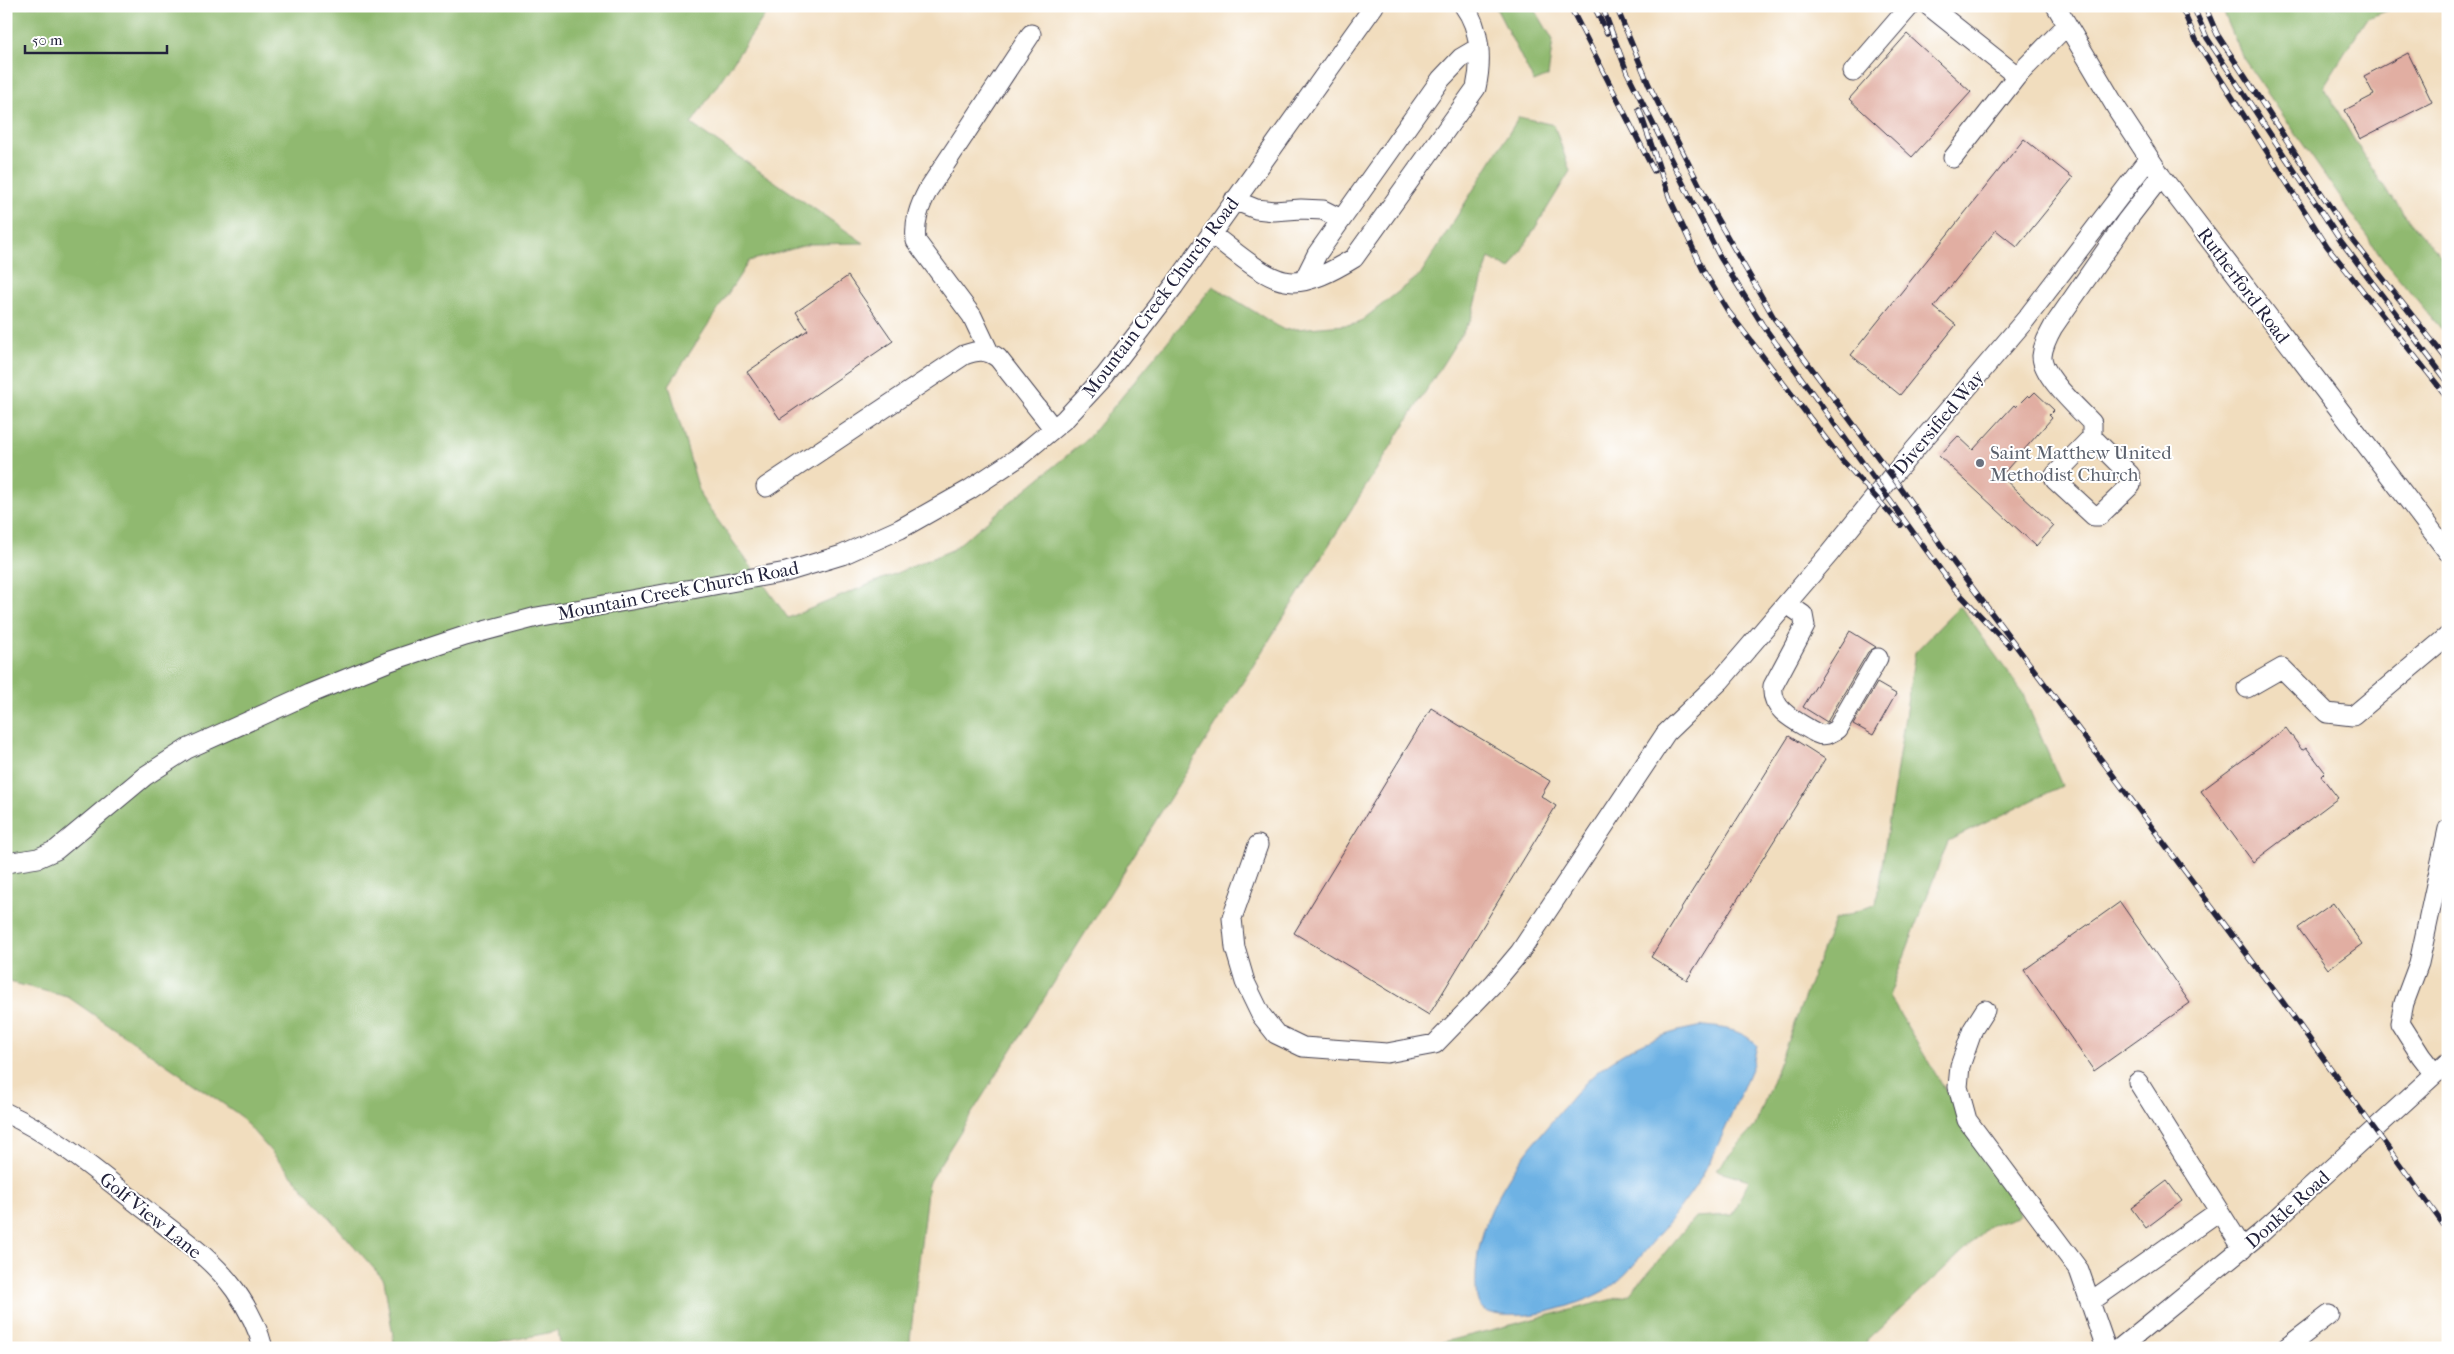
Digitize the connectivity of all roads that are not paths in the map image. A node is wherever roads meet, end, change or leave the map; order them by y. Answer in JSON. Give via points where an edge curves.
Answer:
{"nodes":[{"id":1,"x":1374,"y":6,"type":"edge"},
{"id":2,"x":1464,"y":6,"type":"edge"},
{"id":3,"x":1910,"y":6,"type":"edge"},
{"id":4,"x":1929,"y":6,"type":"edge"},
{"id":5,"x":2056,"y":6,"type":"edge"},
{"id":6,"x":2066,"y":26,"type":"junction"},
{"id":7,"x":1031,"y":34,"type":"dead end"},
{"id":8,"x":1478,"y":48,"type":"junction"},
{"id":9,"x":1853,"y":72,"type":"dead end"},
{"id":10,"x":2017,"y":76,"type":"junction"},
{"id":11,"x":1953,"y":158,"type":"dead end"},
{"id":12,"x":2149,"y":158,"type":"junction"},
{"id":13,"x":2161,"y":176,"type":"junction"},
{"id":14,"x":1234,"y":200,"type":"junction"},
{"id":15,"x":1341,"y":219,"type":"junction"},
{"id":16,"x":1211,"y":234,"type":"junction"},
{"id":17,"x":1304,"y":280,"type":"junction"},
{"id":18,"x":989,"y":352,"type":"junction"},
{"id":19,"x":1053,"y":428,"type":"junction"},
{"id":20,"x":2092,"y":437,"type":"dead end"},
{"id":21,"x":766,"y":487,"type":"dead end"},
{"id":22,"x":2448,"y":552,"type":"edge"},
{"id":23,"x":1787,"y":604,"type":"junction"},
{"id":24,"x":2448,"y":636,"type":"edge"},
{"id":25,"x":1878,"y":658,"type":"dead end"},
{"id":26,"x":2247,"y":688,"type":"dead end"},
{"id":27,"x":2448,"y":829,"type":"edge"},
{"id":28,"x":1258,"y":846,"type":"dead end"},
{"id":29,"x":6,"y":862,"type":"edge"},
{"id":30,"x":1985,"y":1010,"type":"dead end"},
{"id":31,"x":2442,"y":1068,"type":"edge"},
{"id":32,"x":2138,"y":1082,"type":"dead end"},
{"id":33,"x":6,"y":1113,"type":"edge"},
{"id":34,"x":2219,"y":1211,"type":"junction"},
{"id":35,"x":2243,"y":1249,"type":"junction"},
{"id":36,"x":2090,"y":1302,"type":"junction"},
{"id":37,"x":2329,"y":1315,"type":"dead end"},
{"id":38,"x":263,"y":1348,"type":"edge"},
{"id":39,"x":2106,"y":1348,"type":"edge"},
{"id":40,"x":2120,"y":1348,"type":"edge"},
{"id":41,"x":2286,"y":1348,"type":"edge"}],
"edges":[{"from":1,"to":14,"type":"street","name":"Mountain Creek Church Road"},
{"from":2,"to":8,"type":"street","via":[[1473,20]]},
{"from":3,"to":9,"type":"street"},
{"from":4,"to":10,"type":"street"},
{"from":5,"to":6,"type":"street","name":"Rutherford Road"},
{"from":6,"to":10,"type":"street"},
{"from":6,"to":12,"type":"street","name":"Rutherford Road"},
{"from":7,"to":18,"type":"street","via":[[928,190],[919,207],[915,226],[916,241],[972,316]]},
{"from":8,"to":15,"type":"street","via":[[1461,58],[1441,79]]},
{"from":8,"to":17,"type":"street","via":[[1480,68],[1476,88],[1354,258],[1338,268]]},
{"from":10,"to":11,"type":"street"},
{"from":12,"to":13,"type":"street","name":"Rutherford Road"},
{"from":12,"to":23,"type":"street","name":"Diversified Way","via":[[2026,319]]},
{"from":13,"to":20,"type":"street","via":[[2127,220],[2045,342],[2042,357],[2046,371],[2092,423]]},
{"from":13,"to":22,"type":"street","name":"Rutherford Road"},
{"from":14,"to":15,"type":"street","via":[[1256,209],[1323,210]]},
{"from":14,"to":16,"type":"street","name":"Mountain Creek Church Road"},
{"from":15,"to":17,"type":"street"},
{"from":16,"to":17,"type":"street","via":[[1272,277],[1287,282]]},
{"from":16,"to":19,"type":"street","name":"Mountain Creek Church Road","via":[[1105,376]]},
{"from":18,"to":19,"type":"street","via":[[998,358]]},
{"from":18,"to":21,"type":"street","via":[[977,350],[964,355]]},
{"from":19,"to":29,"type":"street","name":"Mountain Creek Church Road","via":[[1019,457],[969,490],[900,529],[842,555],[746,581],[588,607],[474,634],[390,661],[309,694],[167,761],[56,850],[38,858]]},
{"from":23,"to":25,"type":"street","via":[[1803,615],[1805,626],[1773,686],[1772,696],[1780,710],[1816,733],[1822,736],[1837,730]]},
{"from":23,"to":28,"type":"street","name":"Diversified Way","via":[[1720,681],[1666,733],[1520,952],[1435,1044],[1387,1053],[1303,1047],[1276,1034],[1261,1015],[1245,982],[1235,948],[1232,918]]},
{"from":24,"to":26,"type":"street","via":[[2353,716],[2327,713],[2282,668]]},
{"from":27,"to":31,"type":"street","via":[[2419,963],[2400,1023],[2421,1056]]},
{"from":30,"to":36,"type":"street","via":[[1973,1030],[1960,1066],[1958,1087],[1964,1110],[1972,1127],[2070,1256],[2079,1270]]},
{"from":31,"to":35,"type":"street","name":"Donkle Road"},
{"from":32,"to":34,"type":"street"},
{"from":33,"to":38,"type":"street","name":"Golf View Lane","via":[[49,1137],[86,1164],[212,1264],[235,1289]]},
{"from":34,"to":35,"type":"street"},
{"from":34,"to":36,"type":"street"},
{"from":35,"to":40,"type":"street","name":"Donkle Road"},
{"from":36,"to":39,"type":"street"},
{"from":37,"to":41,"type":"street"}]}
